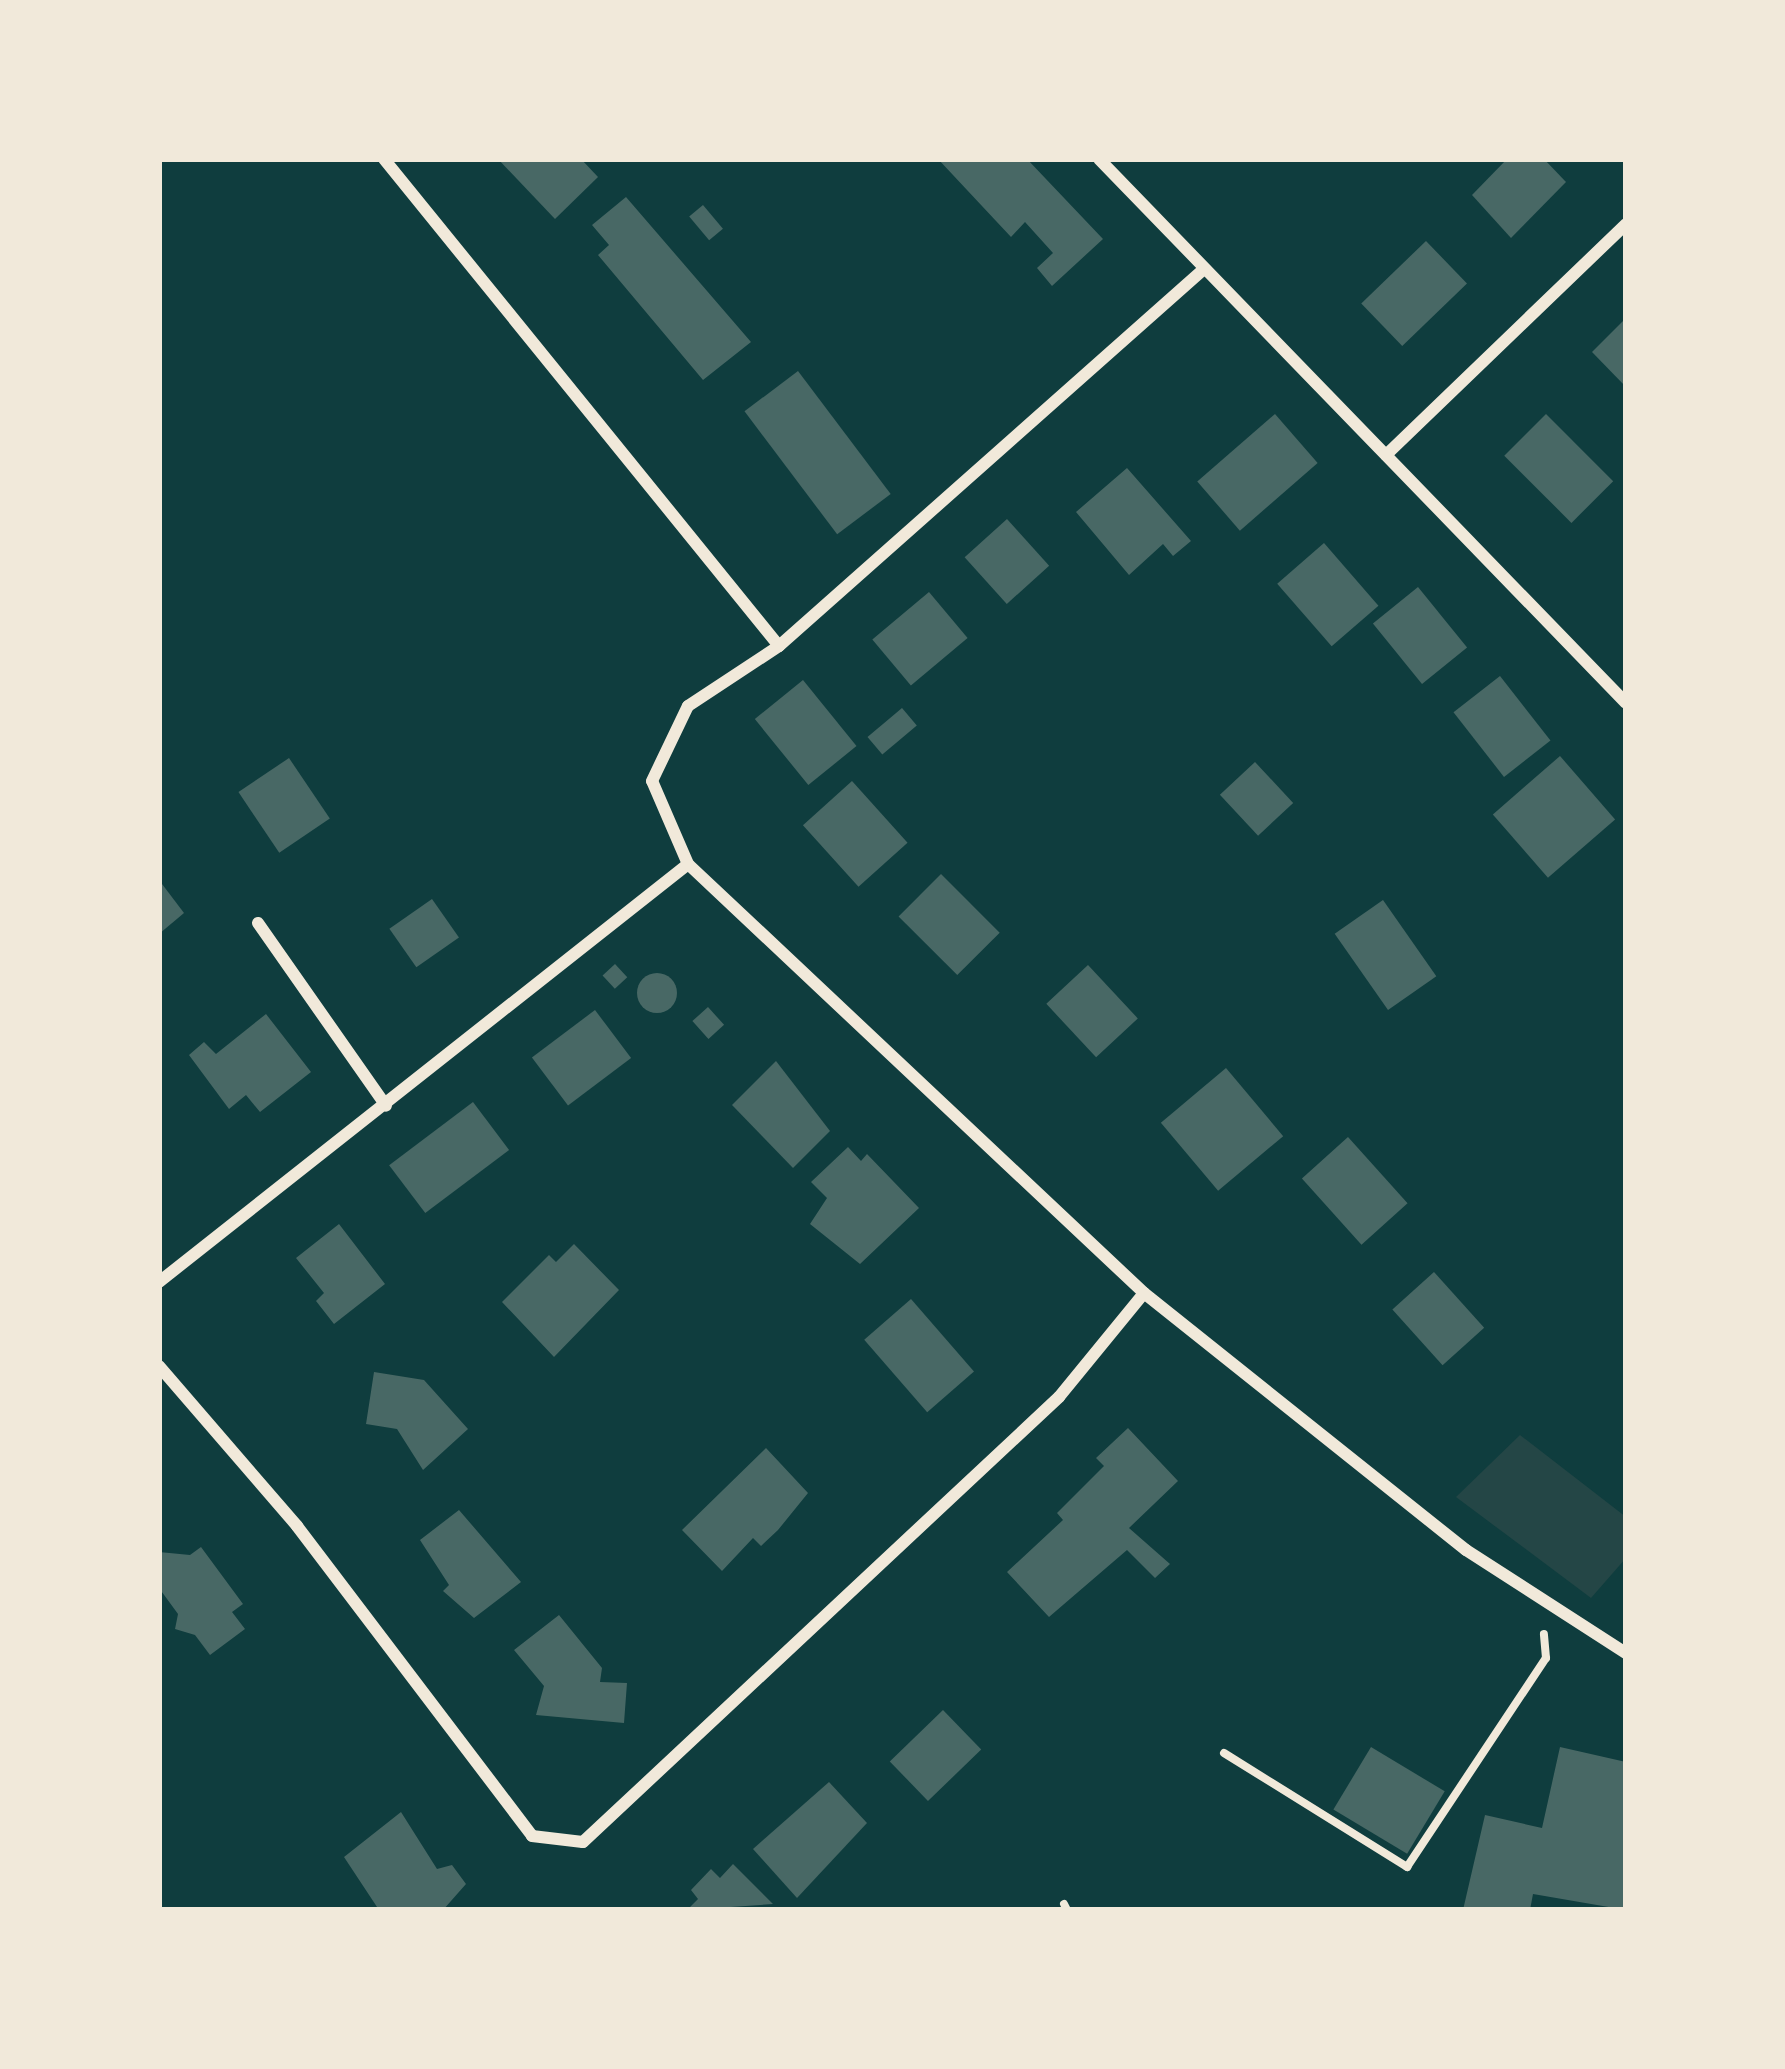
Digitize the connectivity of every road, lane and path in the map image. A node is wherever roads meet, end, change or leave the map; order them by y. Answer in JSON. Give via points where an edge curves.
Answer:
{"nodes":[{"id":1,"x":383,"y":159,"type":"edge"},
{"id":2,"x":1100,"y":159,"type":"edge"},
{"id":3,"x":1626,"y":224,"type":"edge"},
{"id":4,"x":1204,"y":269,"type":"junction"},
{"id":5,"x":1387,"y":455,"type":"junction"},
{"id":6,"x":779,"y":646,"type":"junction"},
{"id":7,"x":1626,"y":703,"type":"edge"},
{"id":8,"x":688,"y":864,"type":"junction"},
{"id":9,"x":258,"y":923,"type":"dead end"},
{"id":10,"x":386,"y":1106,"type":"junction"},
{"id":11,"x":159,"y":1282,"type":"edge"},
{"id":12,"x":1144,"y":1292,"type":"junction"},
{"id":13,"x":159,"y":1366,"type":"edge"},
{"id":14,"x":1541,"y":1602,"type":"junction"},
{"id":15,"x":1626,"y":1653,"type":"edge"},
{"id":16,"x":1224,"y":1753,"type":"dead end"}],
"edges":[{"from":1,"to":6,"type":"street"},
{"from":2,"to":4,"type":"street"},
{"from":3,"to":5,"type":"street"},
{"from":4,"to":5,"type":"street"},
{"from":4,"to":6,"type":"street"},
{"from":5,"to":7,"type":"street"},
{"from":6,"to":8,"type":"street","via":[[688,706],[652,781]]},
{"from":8,"to":10,"type":"street"},
{"from":8,"to":12,"type":"street"},
{"from":9,"to":10,"type":"street"},
{"from":10,"to":11,"type":"street"},
{"from":12,"to":13,"type":"street","via":[[1059,1397],[583,1842],[532,1837],[297,1526]]},
{"from":12,"to":14,"type":"street"},
{"from":14,"to":15,"type":"street"},
{"from":14,"to":16,"type":"path","via":[[1546,1658],[1407,1867]]}]}
